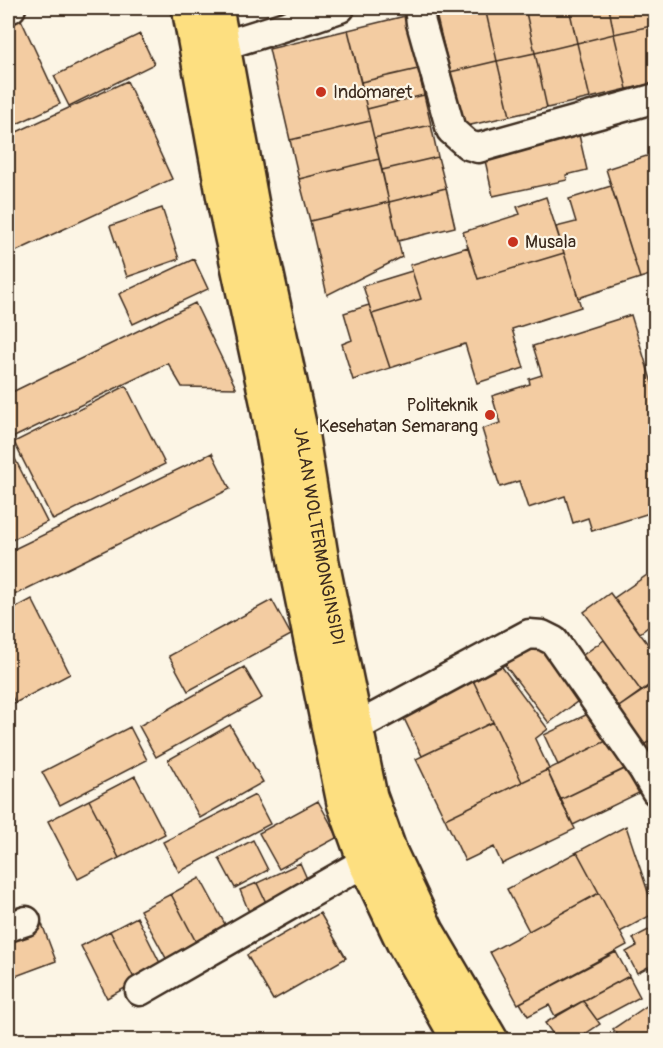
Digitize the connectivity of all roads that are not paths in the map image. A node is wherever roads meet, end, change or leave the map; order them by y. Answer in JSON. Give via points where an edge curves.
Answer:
{"nodes":[{"id":1,"x":419,"y":8,"type":"edge"},
{"id":2,"x":327,"y":12,"type":"edge"},
{"id":3,"x":206,"y":28,"type":"edge"},
{"id":4,"x":656,"y":98,"type":"edge"},
{"id":5,"x":342,"y":734,"type":"junction"},
{"id":6,"x":656,"y":791,"type":"edge"},
{"id":7,"x":364,"y":862,"type":"junction"},
{"id":8,"x":140,"y":991,"type":"dead end"},
{"id":9,"x":459,"y":1041,"type":"edge"},
{"id":10,"x":491,"y":1041,"type":"edge"}],
"edges":[{"from":1,"to":4,"type":"street","via":[[452,130],[468,145],[478,148]]},
{"from":2,"to":3,"type":"street","via":[[272,16]]},
{"from":3,"to":5,"type":"main road","name":"JALAN WOLTERMONGINSIDI","via":[[226,210]]},
{"from":5,"to":6,"type":"street","via":[[529,634],[542,635],[554,641]]},
{"from":5,"to":7,"type":"main road","name":"JALAN WOLTERMONGINSIDI","via":[[344,804]]},
{"from":5,"to":10,"type":"main road","name":"JALAN WOLTERMONGINSIDI","via":[[427,931]]},
{"from":7,"to":8,"type":"street"},
{"from":7,"to":9,"type":"main road","name":"JALAN WOLTERMONGINSIDI","via":[[403,942]]}]}
